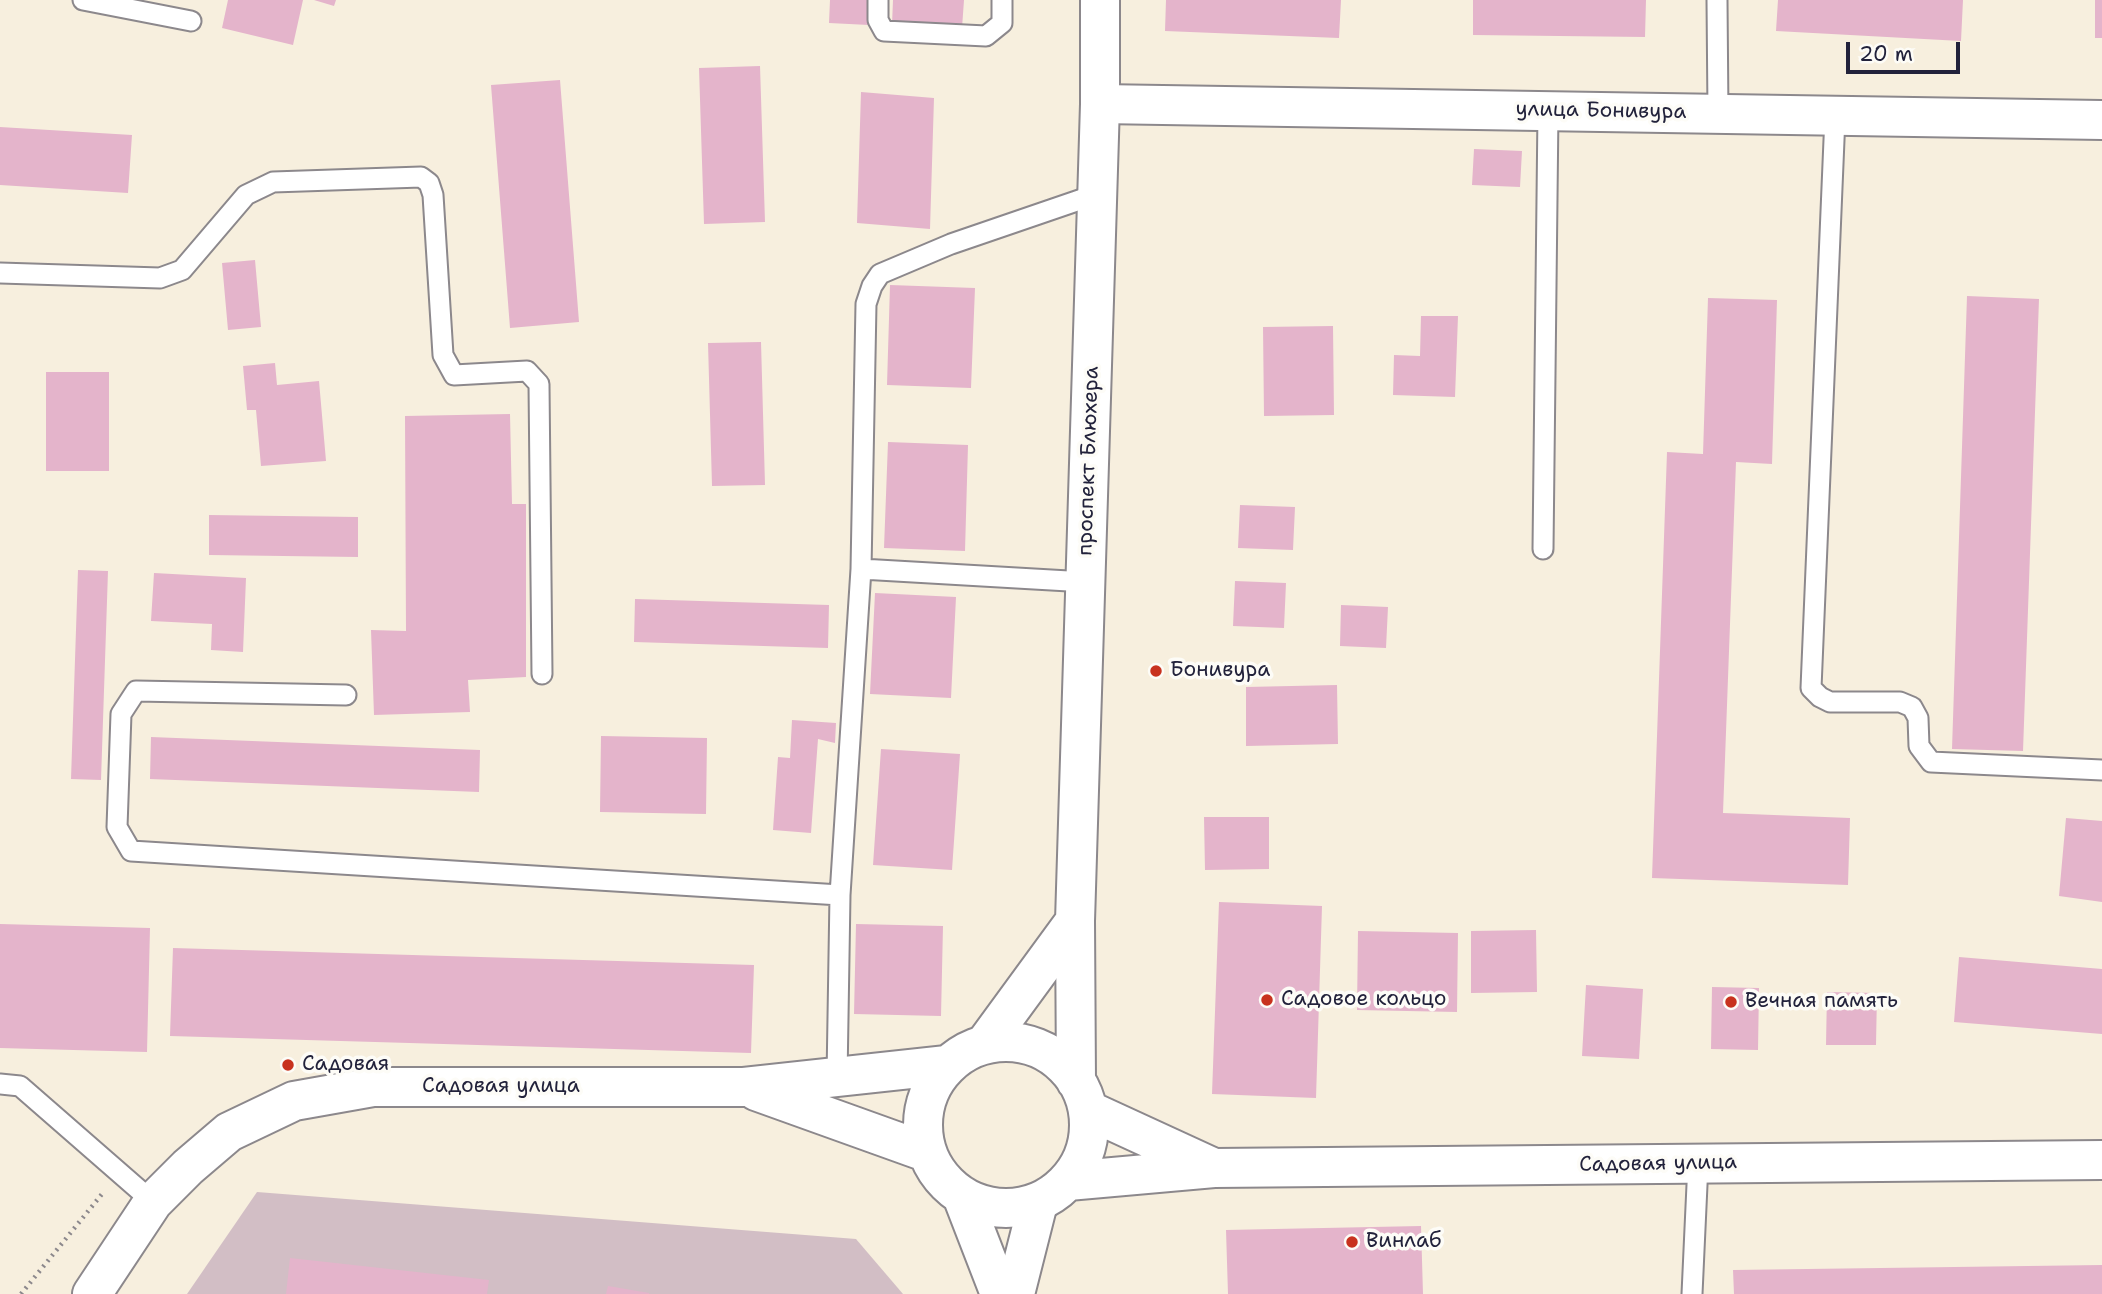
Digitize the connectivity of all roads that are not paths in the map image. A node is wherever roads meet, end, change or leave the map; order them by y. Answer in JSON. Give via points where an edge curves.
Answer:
{"nodes":[{"id":1,"x":83,"y":0,"type":"edge"},
{"id":2,"x":878,"y":0,"type":"edge"},
{"id":3,"x":1002,"y":0,"type":"edge"},
{"id":4,"x":1100,"y":0,"type":"edge"},
{"id":5,"x":1717,"y":0,"type":"edge"},
{"id":6,"x":191,"y":21,"type":"dead end"},
{"id":7,"x":1100,"y":104,"type":"junction"},
{"id":8,"x":1548,"y":111,"type":"junction"},
{"id":9,"x":1718,"y":113,"type":"junction"},
{"id":10,"x":1835,"y":116,"type":"junction"},
{"id":11,"x":2102,"y":121,"type":"edge"},
{"id":12,"x":1097,"y":194,"type":"junction"},
{"id":13,"x":0,"y":273,"type":"edge"},
{"id":14,"x":1543,"y":549,"type":"dead end"},
{"id":15,"x":862,"y":569,"type":"junction"},
{"id":16,"x":1086,"y":582,"type":"junction"},
{"id":17,"x":542,"y":674,"type":"dead end"},
{"id":18,"x":346,"y":695,"type":"dead end"},
{"id":19,"x":2102,"y":770,"type":"edge"},
{"id":20,"x":840,"y":895,"type":"junction"},
{"id":21,"x":1075,"y":921,"type":"junction"},
{"id":22,"x":985,"y":1044,"type":"junction"},
{"id":23,"x":947,"y":1065,"type":"junction"},
{"id":24,"x":837,"y":1078,"type":"junction"},
{"id":25,"x":0,"y":1084,"type":"edge"},
{"id":26,"x":744,"y":1087,"type":"junction"},
{"id":27,"x":1082,"y":1095,"type":"junction"},
{"id":28,"x":926,"y":1152,"type":"junction"},
{"id":29,"x":2102,"y":1160,"type":"edge"},
{"id":30,"x":1698,"y":1163,"type":"junction"},
{"id":31,"x":1214,"y":1168,"type":"junction"},
{"id":32,"x":1053,"y":1192,"type":"junction"},
{"id":33,"x":962,"y":1196,"type":"junction"},
{"id":34,"x":153,"y":1202,"type":"junction"},
{"id":35,"x":92,"y":1294,"type":"edge"},
{"id":36,"x":1000,"y":1294,"type":"edge"},
{"id":37,"x":1016,"y":1294,"type":"edge"},
{"id":38,"x":1692,"y":1294,"type":"edge"}],
"edges":[{"from":1,"to":6,"type":"lane"},
{"from":2,"to":3,"type":"lane","via":[[878,20],[884,31],[986,36],[1002,23]]},
{"from":4,"to":7,"type":"main road","name":"проспект Блюхера"},
{"from":5,"to":9,"type":"lane"},
{"from":7,"to":8,"type":"main road","name":"улица Бонивура"},
{"from":7,"to":12,"type":"main road","name":"проспект Блюхера"},
{"from":8,"to":9,"type":"main road","name":"улица Бонивура"},
{"from":8,"to":14,"type":"lane"},
{"from":9,"to":10,"type":"main road","name":"улица Бонивура"},
{"from":10,"to":11,"type":"main road","name":"улица Бонивура"},
{"from":10,"to":19,"type":"lane","via":[[1811,688],[1830,702],[1900,702],[1912,707],[1918,718],[1919,746],[1931,761]]},
{"from":12,"to":15,"type":"lane","via":[[951,244],[880,274],[872,286],[866,304]]},
{"from":12,"to":16,"type":"main road","name":"проспект Блюхера"},
{"from":13,"to":17,"type":"lane","via":[[160,278],[182,270],[246,195],[273,182],[421,177],[433,195],[443,355],[454,375],[527,371],[539,384]]},
{"from":15,"to":16,"type":"lane"},
{"from":15,"to":20,"type":"lane"},
{"from":16,"to":21,"type":"main road","name":"проспект Блюхера"},
{"from":18,"to":20,"type":"lane","via":[[136,691],[121,714],[117,827],[131,851]]},
{"from":20,"to":24,"type":"lane"},
{"from":21,"to":22,"type":"main road"},
{"from":21,"to":27,"type":"main road","name":"проспект Блюхера"},
{"from":22,"to":23,"type":"main road"},
{"from":22,"to":27,"type":"main road","via":[[1011,1042],[1036,1048],[1059,1061]]},
{"from":23,"to":24,"type":"main road"},
{"from":23,"to":28,"type":"main road","via":[[924,1106]]},
{"from":24,"to":26,"type":"main road"},
{"from":25,"to":34,"type":"lane","via":[[20,1086]]},
{"from":26,"to":28,"type":"main road"},
{"from":26,"to":34,"type":"main road","name":"Садовая улица","via":[[373,1087],[294,1101],[229,1132]]},
{"from":27,"to":31,"type":"main road"},
{"from":27,"to":32,"type":"main road","via":[[1087,1142],[1082,1160]]},
{"from":28,"to":33,"type":"main road","via":[[940,1177]]},
{"from":29,"to":30,"type":"main road","name":"Садовая улица"},
{"from":30,"to":31,"type":"main road","name":"Садовая улица"},
{"from":30,"to":38,"type":"lane"},
{"from":31,"to":32,"type":"main road","name":"Садовая улица"},
{"from":32,"to":33,"type":"main road","via":[[1012,1209],[986,1207]]},
{"from":32,"to":37,"type":"main road"},
{"from":33,"to":36,"type":"main road"},
{"from":34,"to":35,"type":"main road","name":"Садовая улица"}]}
